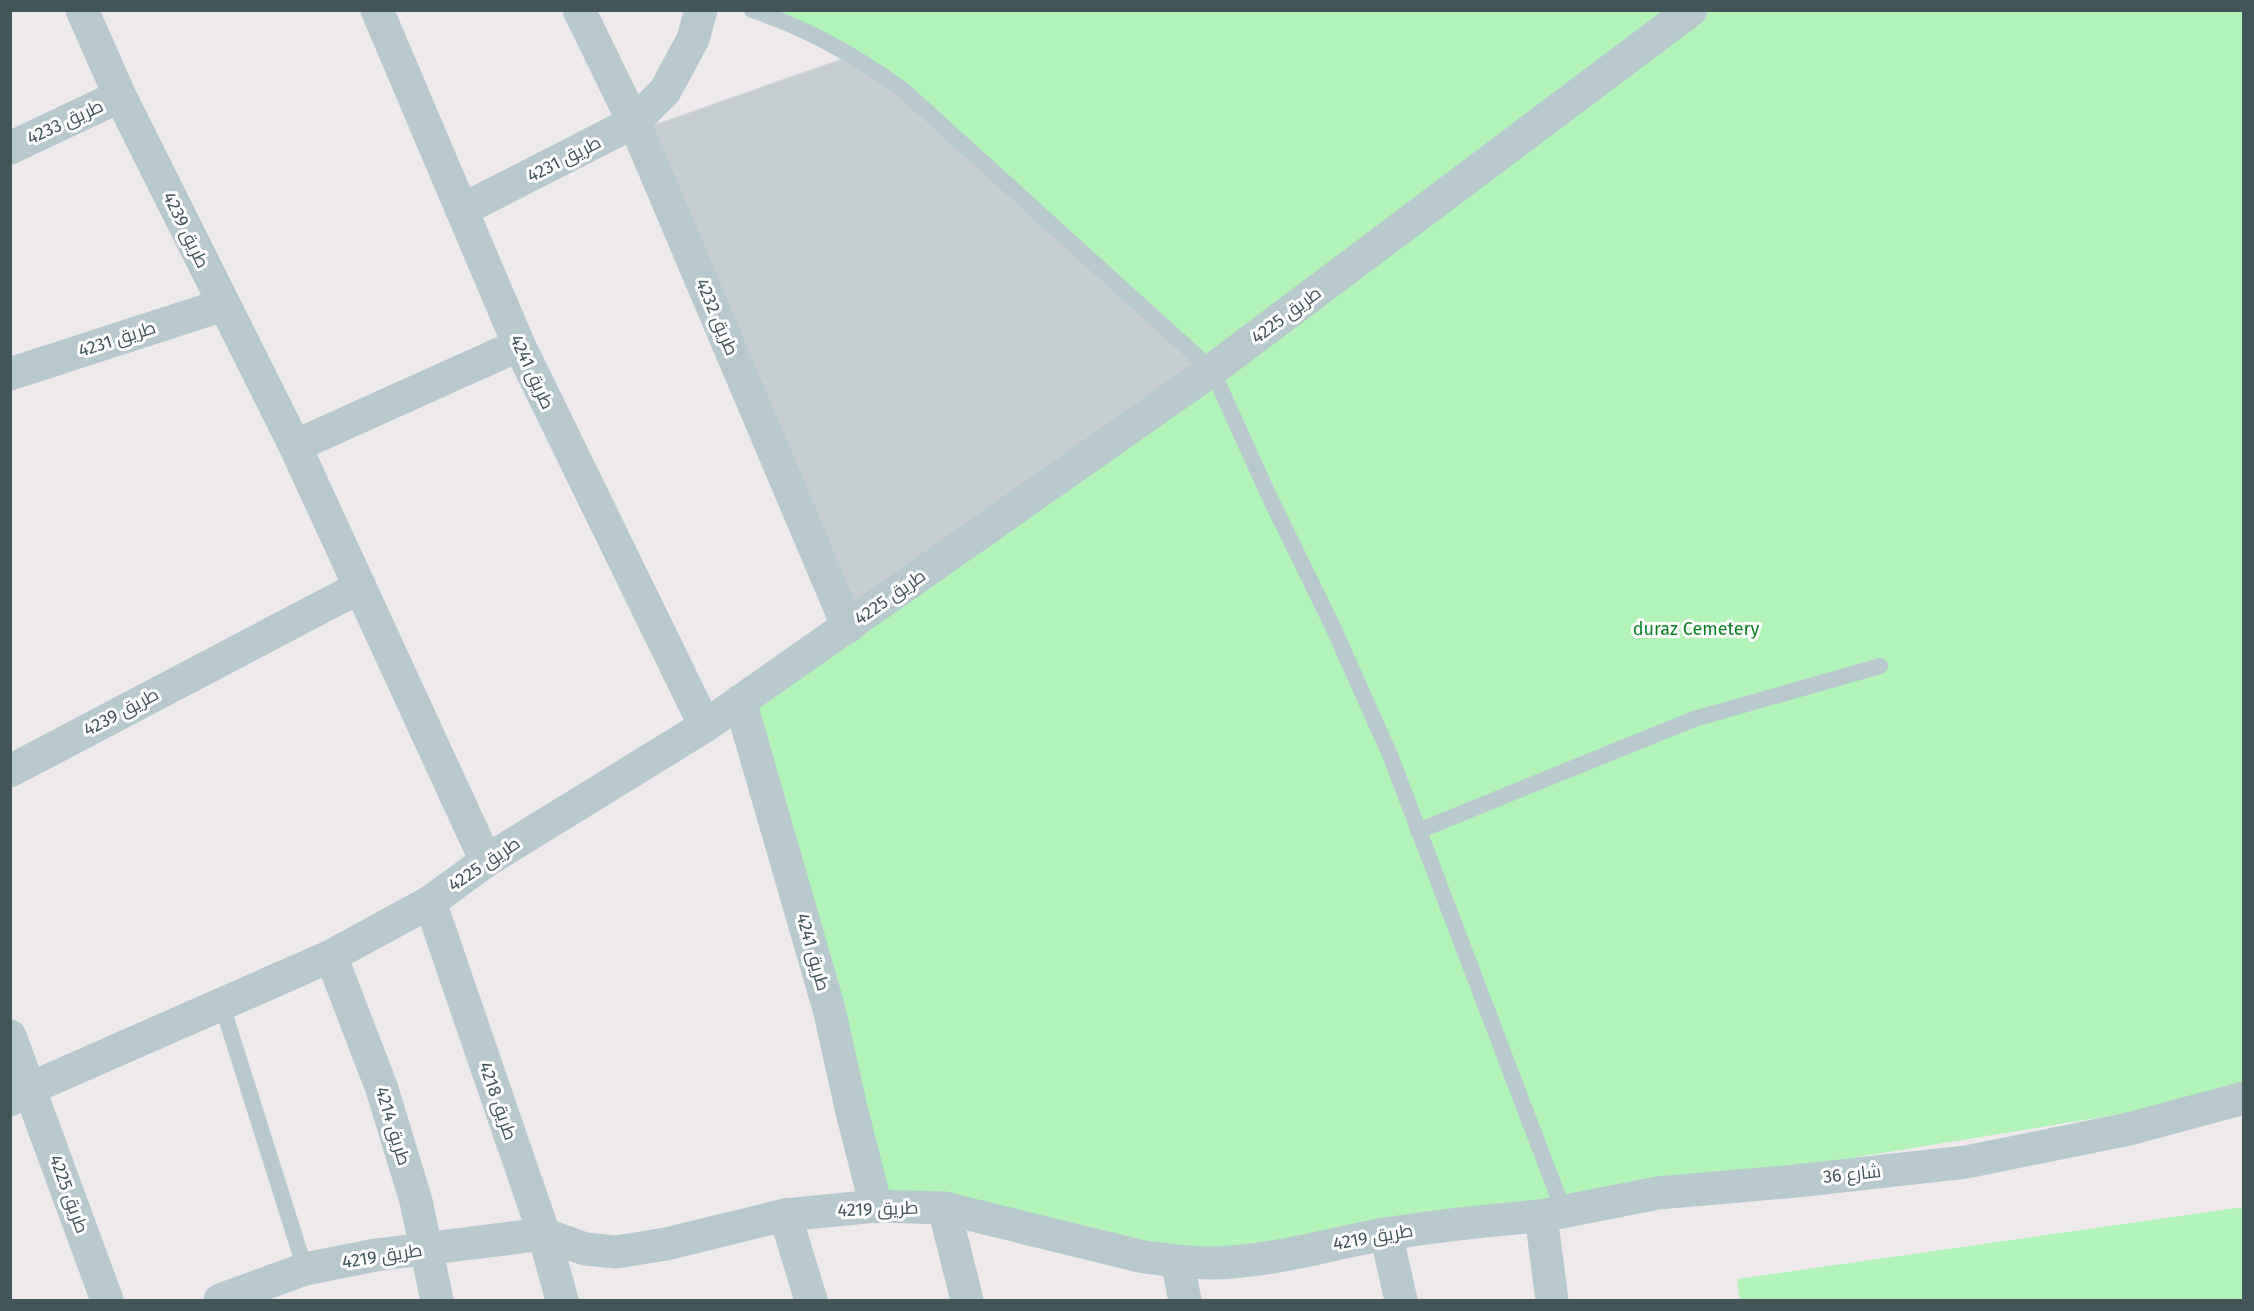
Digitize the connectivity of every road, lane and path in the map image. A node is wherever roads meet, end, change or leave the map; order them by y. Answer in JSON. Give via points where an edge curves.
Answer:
{"nodes":[{"id":1,"x":82,"y":10,"type":"edge"},
{"id":2,"x":377,"y":10,"type":"edge"},
{"id":3,"x":579,"y":10,"type":"edge"},
{"id":4,"x":700,"y":10,"type":"edge"},
{"id":5,"x":752,"y":10,"type":"edge"},
{"id":6,"x":1691,"y":10,"type":"edge"},
{"id":7,"x":120,"y":96,"type":"junction"},
{"id":8,"x":634,"y":122,"type":"junction"},
{"id":9,"x":10,"y":147,"type":"edge"},
{"id":10,"x":462,"y":210,"type":"junction"},
{"id":11,"x":223,"y":305,"type":"junction"},
{"id":12,"x":519,"y":345,"type":"junction"},
{"id":13,"x":1212,"y":370,"type":"junction"},
{"id":14,"x":10,"y":374,"type":"edge"},
{"id":15,"x":295,"y":446,"type":"junction"},
{"id":16,"x":360,"y":587,"type":"junction"},
{"id":17,"x":848,"y":627,"type":"junction"},
{"id":18,"x":1880,"y":666,"type":"dead end"},
{"id":19,"x":740,"y":701,"type":"junction"},
{"id":20,"x":705,"y":726,"type":"junction"},
{"id":21,"x":10,"y":771,"type":"edge"},
{"id":22,"x":1418,"y":831,"type":"junction"},
{"id":23,"x":486,"y":861,"type":"junction"},
{"id":24,"x":430,"y":902,"type":"junction"},
{"id":25,"x":331,"y":956,"type":"junction"},
{"id":26,"x":222,"y":1005,"type":"junction"},
{"id":27,"x":10,"y":1036,"type":"edge"},
{"id":28,"x":21,"y":1094,"type":"edge"},
{"id":29,"x":2244,"y":1098,"type":"edge"},
{"id":30,"x":876,"y":1206,"type":"junction"},
{"id":31,"x":944,"y":1208,"type":"junction"},
{"id":32,"x":1552,"y":1214,"type":"junction"},
{"id":33,"x":784,"y":1215,"type":"junction"},
{"id":34,"x":544,"y":1234,"type":"junction"},
{"id":35,"x":1386,"y":1234,"type":"junction"},
{"id":36,"x":425,"y":1249,"type":"junction"},
{"id":37,"x":1177,"y":1262,"type":"junction"},
{"id":38,"x":305,"y":1269,"type":"junction"},
{"id":39,"x":228,"y":1299,"type":"edge"},
{"id":40,"x":107,"y":1300,"type":"edge"},
{"id":41,"x":437,"y":1300,"type":"edge"},
{"id":42,"x":562,"y":1300,"type":"edge"},
{"id":43,"x":811,"y":1300,"type":"edge"},
{"id":44,"x":967,"y":1300,"type":"edge"},
{"id":45,"x":1185,"y":1300,"type":"edge"},
{"id":46,"x":1401,"y":1300,"type":"edge"},
{"id":47,"x":1552,"y":1300,"type":"edge"}],
"edges":[{"from":1,"to":7,"type":"street","name":"طريق 4239"},
{"from":2,"to":10,"type":"street","name":"طريق 4241"},
{"from":3,"to":8,"type":"street","name":"طريق 4232"},
{"from":4,"to":8,"type":"street","name":"طريق 4231","via":[[693,39],[665,91]]},
{"from":5,"to":13,"type":"lane","via":[[854,55],[902,89]]},
{"from":6,"to":13,"type":"street","name":"طريق 4225"},
{"from":7,"to":9,"type":"street","name":"طريق 4233"},
{"from":7,"to":11,"type":"street","name":"طريق 4239"},
{"from":8,"to":10,"type":"street","name":"طريق 4231"},
{"from":8,"to":17,"type":"street","name":"طريق 4232"},
{"from":10,"to":12,"type":"street","name":"طريق 4241"},
{"from":11,"to":14,"type":"street","name":"طريق 4231"},
{"from":11,"to":15,"type":"street","name":"طريق 4239"},
{"from":12,"to":15,"type":"street"},
{"from":12,"to":20,"type":"street","name":"طريق 4241"},
{"from":13,"to":17,"type":"street","name":"طريق 4225"},
{"from":13,"to":22,"type":"lane","via":[[1332,625],[1390,755]]},
{"from":15,"to":16,"type":"street","name":"طريق 4239"},
{"from":16,"to":21,"type":"street","name":"طريق 4239"},
{"from":16,"to":23,"type":"street","name":"طريق 4239"},
{"from":17,"to":19,"type":"street","name":"طريق 4225"},
{"from":18,"to":22,"type":"lane","via":[[1694,719]]},
{"from":19,"to":20,"type":"street","name":"طريق 4225"},
{"from":19,"to":30,"type":"street","name":"طريق 4241","via":[[829,1009]]},
{"from":20,"to":23,"type":"street","name":"طريق 4225"},
{"from":22,"to":32,"type":"lane"},
{"from":23,"to":24,"type":"street","name":"طريق 4225"},
{"from":24,"to":25,"type":"street","name":"طريق 4225"},
{"from":24,"to":34,"type":"street","name":"طريق 4218"},
{"from":25,"to":26,"type":"street","name":"طريق 4225"},
{"from":25,"to":36,"type":"street","name":"طريق 4214","via":[[382,1089],[416,1201]]},
{"from":26,"to":28,"type":"street","name":"طريق 4225"},
{"from":26,"to":38,"type":"lane"},
{"from":27,"to":28,"type":"street"},
{"from":28,"to":40,"type":"street","name":"طريق 4225"},
{"from":29,"to":32,"type":"street","name":"شارع 36","via":[[2129,1129],[1966,1161],[1658,1192]]},
{"from":30,"to":31,"type":"street","name":"طريق 4219"},
{"from":30,"to":33,"type":"street","name":"طريق 4219"},
{"from":31,"to":37,"type":"street","name":"طريق 4219"},
{"from":31,"to":44,"type":"street"},
{"from":32,"to":35,"type":"street","name":"طريق 4219"},
{"from":32,"to":47,"type":"street"},
{"from":33,"to":34,"type":"street","name":"طريق 4219","via":[[616,1252],[585,1249]]},
{"from":33,"to":43,"type":"street"},
{"from":34,"to":36,"type":"street","name":"طريق 4219"},
{"from":34,"to":42,"type":"street","name":"طريق 4218"},
{"from":35,"to":37,"type":"street","name":"طريق 4219","via":[[1249,1260]]},
{"from":35,"to":46,"type":"street"},
{"from":36,"to":38,"type":"street","name":"طريق 4219"},
{"from":36,"to":41,"type":"street","name":"طريق 4214"},
{"from":37,"to":45,"type":"street"},
{"from":38,"to":39,"type":"street","name":"طريق 4219"}]}
